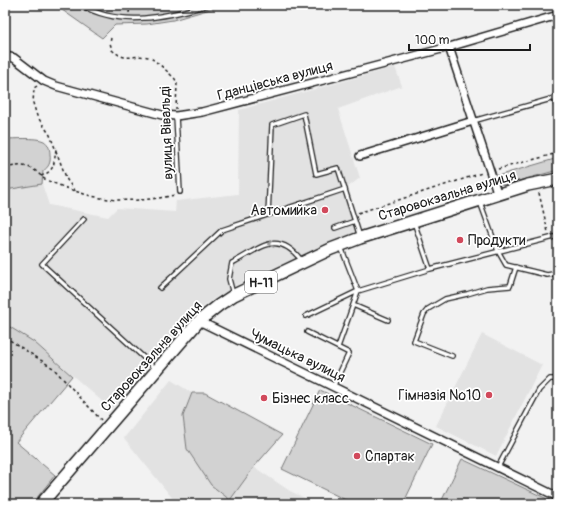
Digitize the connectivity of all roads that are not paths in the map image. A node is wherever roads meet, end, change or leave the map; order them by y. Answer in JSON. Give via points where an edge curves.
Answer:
{"nodes":[{"id":1,"x":80,"y":5,"type":"edge"},
{"id":2,"x":208,"y":5,"type":"edge"},
{"id":3,"x":558,"y":15,"type":"edge"},
{"id":4,"x":449,"y":47,"type":"junction"},
{"id":5,"x":5,"y":56,"type":"edge"},
{"id":6,"x":556,"y":97,"type":"edge"},
{"id":7,"x":558,"y":111,"type":"edge"},
{"id":8,"x":176,"y":116,"type":"junction"},
{"id":9,"x":473,"y":121,"type":"junction"},
{"id":10,"x":360,"y":156,"type":"dead end"},
{"id":11,"x":558,"y":179,"type":"edge"},
{"id":12,"x":345,"y":189,"type":"junction"},
{"id":13,"x":180,"y":192,"type":"road end"},
{"id":14,"x":498,"y":195,"type":"junction"},
{"id":15,"x":480,"y":200,"type":"junction"},
{"id":16,"x":268,"y":215,"type":"junction"},
{"id":17,"x":84,"y":218,"type":"dead end"},
{"id":18,"x":355,"y":221,"type":"junction"},
{"id":19,"x":414,"y":221,"type":"junction"},
{"id":20,"x":336,"y":228,"type":"dead end"},
{"id":21,"x":558,"y":236,"type":"edge"},
{"id":22,"x":360,"y":238,"type":"junction"},
{"id":23,"x":341,"y":246,"type":"junction"},
{"id":24,"x":498,"y":251,"type":"junction"},
{"id":25,"x":302,"y":262,"type":"junction"},
{"id":26,"x":516,"y":267,"type":"junction"},
{"id":27,"x":430,"y":269,"type":"junction"},
{"id":28,"x":558,"y":273,"type":"edge"},
{"id":29,"x":160,"y":288,"type":"dead end"},
{"id":30,"x":358,"y":291,"type":"junction"},
{"id":31,"x":234,"y":295,"type":"junction"},
{"id":32,"x":353,"y":305,"type":"junction"},
{"id":33,"x":306,"y":316,"type":"dead end"},
{"id":34,"x":388,"y":320,"type":"dead end"},
{"id":35,"x":199,"y":321,"type":"junction"},
{"id":36,"x":307,"y":332,"type":"dead end"},
{"id":37,"x":338,"y":347,"type":"junction"},
{"id":38,"x":452,"y":356,"type":"dead end"},
{"id":39,"x":157,"y":370,"type":"junction"},
{"id":40,"x":558,"y":379,"type":"edge"},
{"id":41,"x":333,"y":387,"type":"junction"},
{"id":42,"x":498,"y":468,"type":"junction"},
{"id":43,"x":558,"y":497,"type":"edge"},
{"id":44,"x":42,"y":504,"type":"edge"}],
"edges":[{"from":1,"to":2,"type":"lane","via":[[109,16],[146,19]]},
{"from":3,"to":4,"type":"street","name":"Гданцівська вулиця"},
{"from":4,"to":8,"type":"street","name":"Гданцівська вулиця","via":[[202,112]]},
{"from":4,"to":9,"type":"street"},
{"from":5,"to":8,"type":"street","name":"Гданцівська вулиця","via":[[18,61],[44,82],[145,111]]},
{"from":6,"to":7,"type":"lane"},
{"from":6,"to":9,"type":"lane"},
{"from":8,"to":13,"type":"lane","name":"вулиця Вівальді"},
{"from":9,"to":10,"type":"street"},
{"from":9,"to":14,"type":"street"},
{"from":11,"to":14,"type":"main road","name":"Старовокзальна вулиця","number":"Н-11"},
{"from":12,"to":16,"type":"lane"},
{"from":12,"to":16,"type":"lane","via":[[338,168],[316,174],[304,114],[272,125]]},
{"from":12,"to":18,"type":"lane"},
{"from":14,"to":15,"type":"main road","name":"Старовокзальна вулиця","number":"Н-11"},
{"from":15,"to":19,"type":"main road","name":"Старовокзальна вулиця","number":"Н-11"},
{"from":15,"to":24,"type":"lane"},
{"from":16,"to":29,"type":"lane","via":[[222,230]]},
{"from":17,"to":39,"type":"lane","via":[[42,264]]},
{"from":18,"to":20,"type":"lane"},
{"from":18,"to":22,"type":"lane"},
{"from":19,"to":22,"type":"main road","name":"Старовокзальна вулиця","number":"Н-11"},
{"from":19,"to":27,"type":"lane"},
{"from":21,"to":24,"type":"lane"},
{"from":22,"to":23,"type":"main road","name":"Старовокзальна вулиця","number":"Н-11"},
{"from":23,"to":25,"type":"main road","name":"Старовокзальна вулиця","number":"Н-11"},
{"from":23,"to":30,"type":"lane"},
{"from":24,"to":26,"type":"lane","via":[[506,265]]},
{"from":24,"to":27,"type":"lane"},
{"from":25,"to":31,"type":"main road","name":"Старовокзальна вулиця","number":"Н-11"},
{"from":25,"to":31,"type":"lane","one_way":true,"via":[[293,250],[279,243],[266,244],[232,263],[229,279]]},
{"from":26,"to":28,"type":"lane","via":[[547,275]]},
{"from":26,"to":38,"type":"lane","via":[[510,286],[487,288],[444,299],[424,314],[414,341]]},
{"from":27,"to":30,"type":"lane"},
{"from":30,"to":32,"type":"lane"},
{"from":30,"to":33,"type":"lane"},
{"from":31,"to":35,"type":"main road","name":"Старовокзальна вулиця","number":"Н-11"},
{"from":32,"to":34,"type":"lane"},
{"from":32,"to":37,"type":"lane"},
{"from":35,"to":39,"type":"main road","name":"Старовокзальна вулиця","number":"Н-11"},
{"from":35,"to":41,"type":"street","name":"Чумацька вулиця"},
{"from":36,"to":37,"type":"lane"},
{"from":37,"to":41,"type":"lane","via":[[349,353]]},
{"from":39,"to":44,"type":"main road","name":"Старовокзальна вулиця","number":"Н-11"},
{"from":40,"to":42,"type":"lane","via":[[550,378],[539,390]]},
{"from":41,"to":42,"type":"street","name":"Чумацька вулиця"},
{"from":42,"to":43,"type":"street","name":"Чумацька вулиця"}]}
